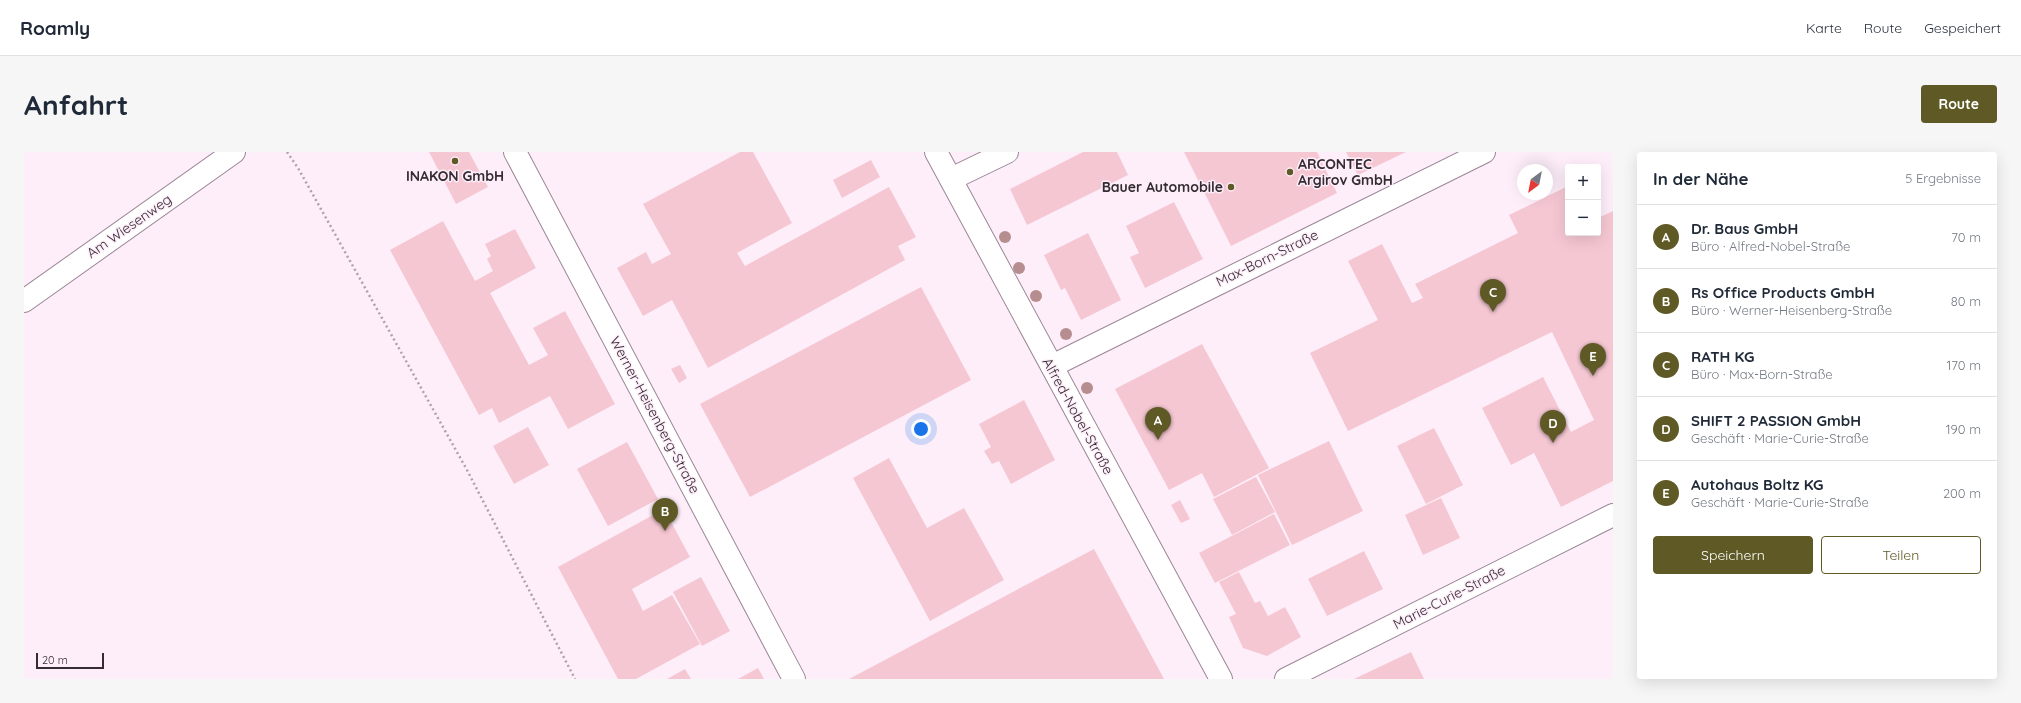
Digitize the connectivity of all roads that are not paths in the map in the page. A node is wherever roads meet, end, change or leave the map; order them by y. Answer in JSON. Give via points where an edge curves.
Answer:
{"nodes":[{"id":1,"x":234,"y":152,"type":"edge"},
{"id":2,"x":515,"y":152,"type":"edge"},
{"id":3,"x":936,"y":152,"type":"edge"},
{"id":4,"x":1007,"y":152,"type":"edge"},
{"id":5,"x":1484,"y":152,"type":"edge"},
{"id":6,"x":951,"y":179,"type":"junction"},
{"id":7,"x":24,"y":301,"type":"edge"},
{"id":8,"x":1052,"y":366,"type":"junction"},
{"id":9,"x":1613,"y":515,"type":"edge"},
{"id":10,"x":794,"y":679,"type":"edge"},
{"id":11,"x":1221,"y":679,"type":"edge"},
{"id":12,"x":1286,"y":679,"type":"edge"}],
"edges":[{"from":1,"to":7,"type":"street","name":"Am Wiesenweg"},
{"from":2,"to":10,"type":"street","name":"Werner-Heisenberg-Straße"},
{"from":3,"to":6,"type":"street","name":"Alfred-Nobel-Straße"},
{"from":4,"to":6,"type":"street"},
{"from":5,"to":8,"type":"street","name":"Max-Born-Straße"},
{"from":6,"to":8,"type":"street","name":"Alfred-Nobel-Straße"},
{"from":8,"to":11,"type":"street","name":"Alfred-Nobel-Straße"},
{"from":9,"to":12,"type":"street","name":"Marie-Curie-Straße"}]}
